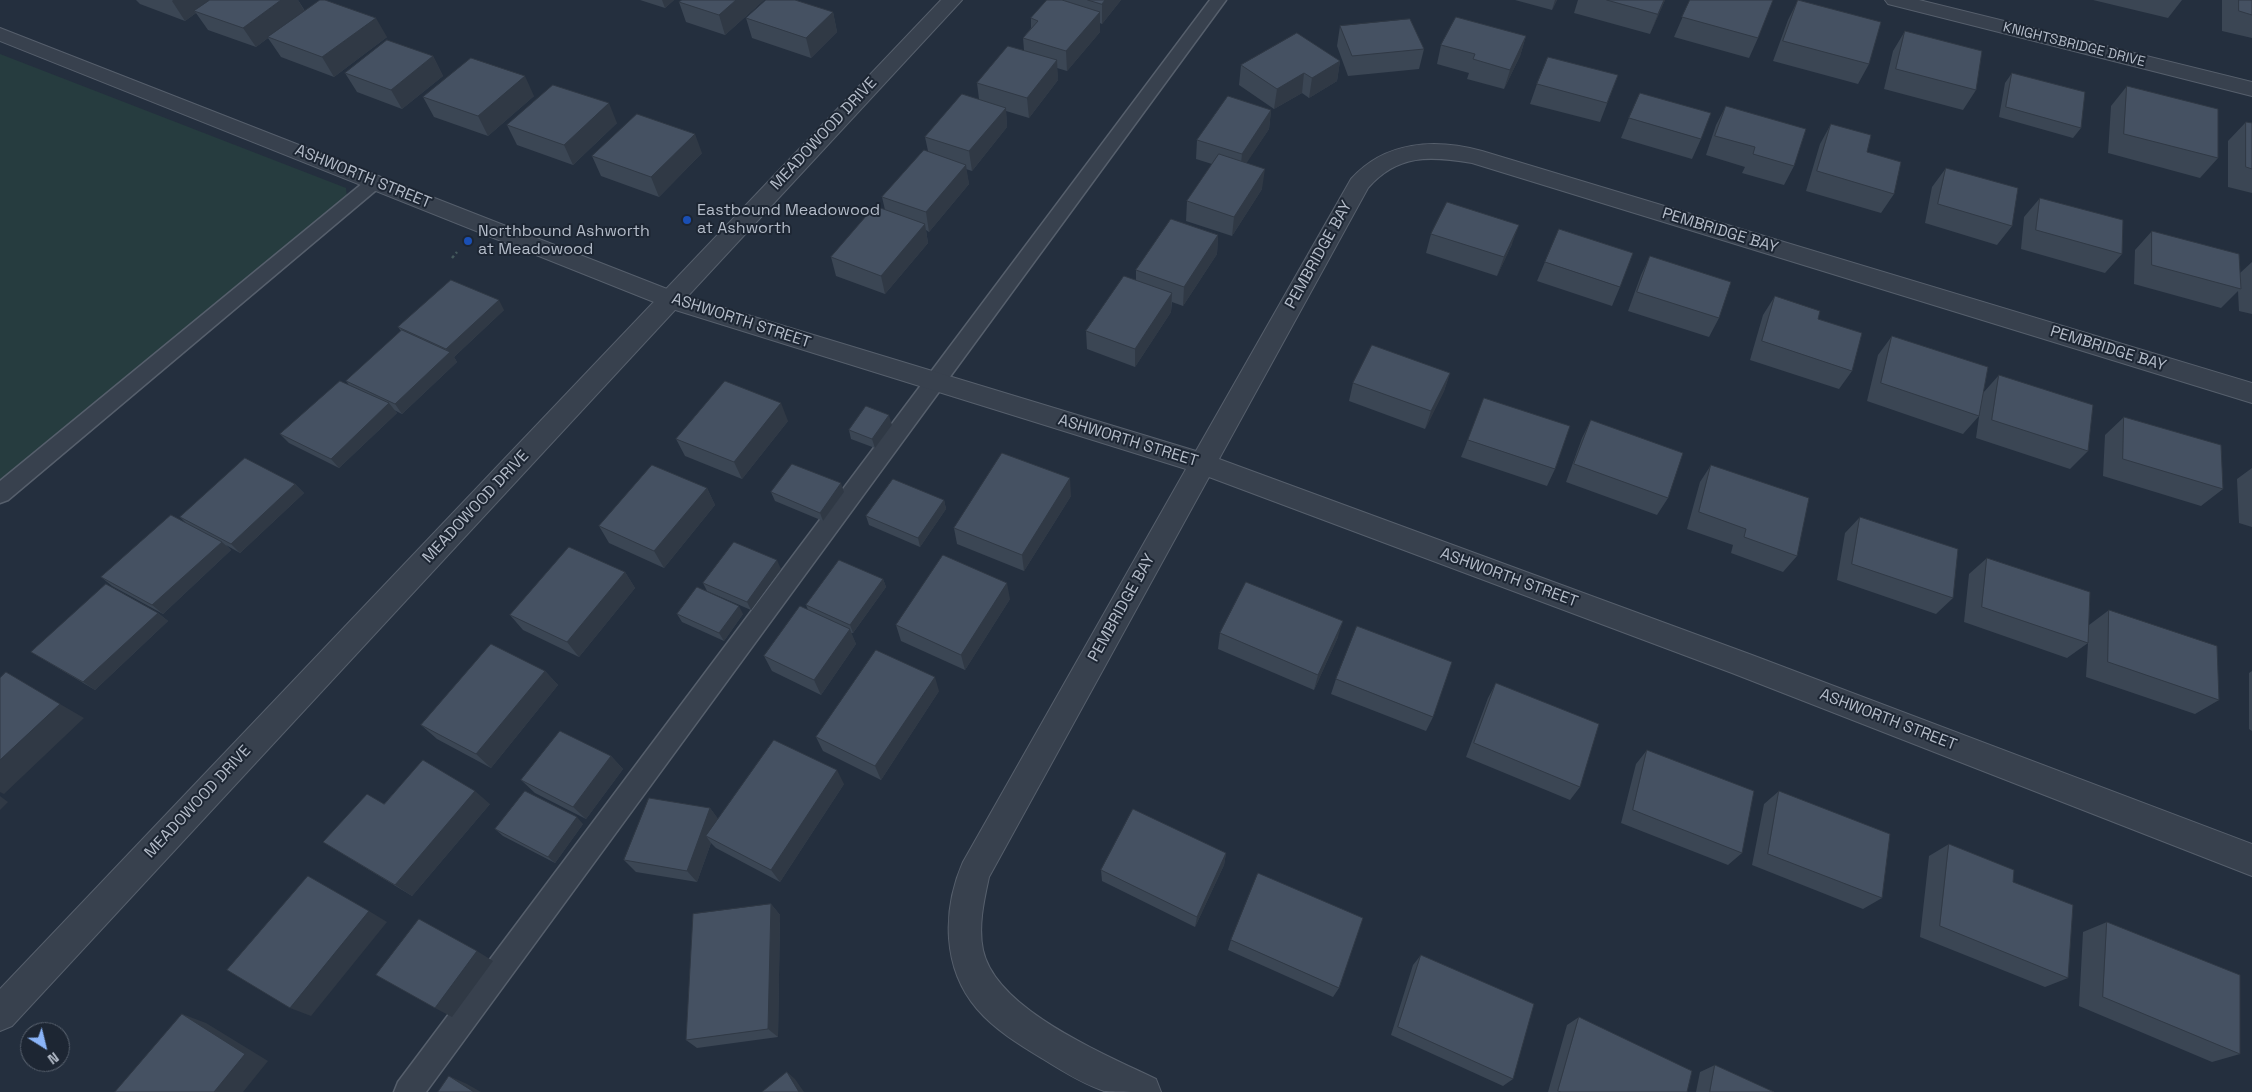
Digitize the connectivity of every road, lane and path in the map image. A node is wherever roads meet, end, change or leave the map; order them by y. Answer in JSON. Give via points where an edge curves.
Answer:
{"nodes":[{"id":1,"x":952,"y":0,"type":"edge"},
{"id":2,"x":1218,"y":0,"type":"edge"},
{"id":3,"x":1895,"y":0,"type":"edge"},
{"id":4,"x":0,"y":34,"type":"edge"},
{"id":5,"x":2252,"y":89,"type":"edge"},
{"id":6,"x":375,"y":182,"type":"junction"},
{"id":7,"x":670,"y":299,"type":"junction"},
{"id":8,"x":935,"y":382,"type":"junction"},
{"id":9,"x":2252,"y":393,"type":"edge"},
{"id":10,"x":1203,"y":464,"type":"junction"},
{"id":11,"x":0,"y":494,"type":"edge"},
{"id":12,"x":2252,"y":860,"type":"edge"},
{"id":13,"x":0,"y":1014,"type":"edge"},
{"id":14,"x":408,"y":1092,"type":"edge"},
{"id":15,"x":1143,"y":1092,"type":"edge"}],
"edges":[{"from":1,"to":7,"type":"street","name":"MEADOWOOD DRIVE"},
{"from":2,"to":8,"type":"lane"},
{"from":3,"to":5,"type":"street","name":"KNIGHTSBRIDGE DRIVE"},
{"from":4,"to":6,"type":"street","name":"ASHWORTH STREET"},
{"from":6,"to":7,"type":"street","name":"ASHWORTH STREET"},
{"from":6,"to":11,"type":"lane"},
{"from":7,"to":8,"type":"street","name":"ASHWORTH STREET"},
{"from":7,"to":13,"type":"street","name":"MEADOWOOD DRIVE"},
{"from":8,"to":10,"type":"street","name":"ASHWORTH STREET"},
{"from":8,"to":14,"type":"lane"},
{"from":9,"to":10,"type":"street","name":"PEMBRIDGE BAY","via":[[1474,156],[1424,150],[1391,158],[1368,172],[1359,184]]},
{"from":10,"to":12,"type":"street","name":"ASHWORTH STREET","via":[[1742,664]]},
{"from":10,"to":15,"type":"street","name":"PEMBRIDGE BAY","via":[[974,874],[965,921],[966,951],[978,985],[998,1008],[1036,1036]]}]}
